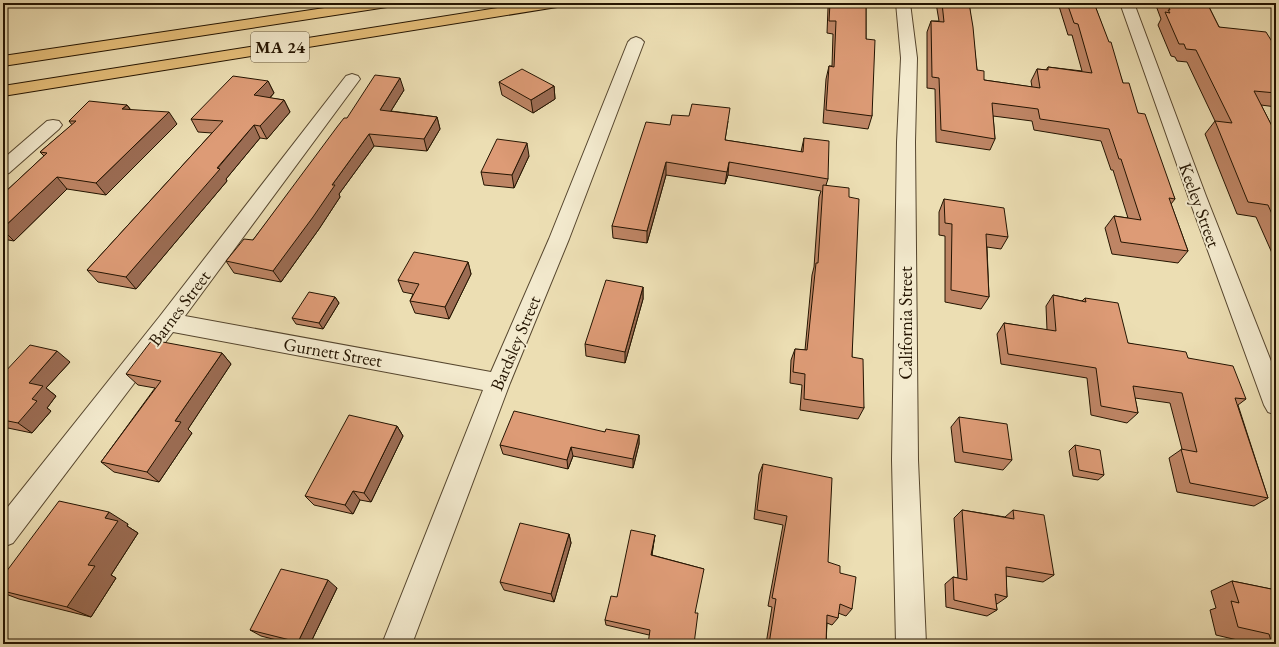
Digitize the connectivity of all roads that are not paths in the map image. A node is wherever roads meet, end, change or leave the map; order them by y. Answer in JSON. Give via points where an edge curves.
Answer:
{"nodes":[{"id":1,"x":387,"y":3,"type":"edge"},
{"id":2,"x":558,"y":3,"type":"edge"},
{"id":3,"x":903,"y":3,"type":"edge"},
{"id":4,"x":1127,"y":3,"type":"edge"},
{"id":5,"x":636,"y":42,"type":"dead end"},
{"id":6,"x":3,"y":61,"type":"edge"},
{"id":7,"x":352,"y":80,"type":"dead end"},
{"id":8,"x":3,"y":91,"type":"edge"},
{"id":9,"x":53,"y":125,"type":"dead end"},
{"id":10,"x":3,"y":169,"type":"edge"},
{"id":11,"x":168,"y":322,"type":"junction"},
{"id":12,"x":498,"y":382,"type":"junction"},
{"id":13,"x":1276,"y":405,"type":"edge"},
{"id":14,"x":3,"y":534,"type":"edge"},
{"id":15,"x":397,"y":644,"type":"edge"},
{"id":16,"x":911,"y":644,"type":"edge"}],
"edges":[{"from":1,"to":6,"type":"highway","number":"MA 24"},
{"from":2,"to":8,"type":"highway","number":"MA 24"},
{"from":3,"to":16,"type":"street","name":"California Street","via":[[909,58],[906,142],[905,460]]},
{"from":4,"to":13,"type":"street","name":"Keeley Street"},
{"from":5,"to":12,"type":"street","name":"Bardsley Street","via":[[559,239]]},
{"from":7,"to":11,"type":"street","name":"Barnes Street"},
{"from":9,"to":10,"type":"street"},
{"from":11,"to":12,"type":"street","name":"Gurnett Street"},
{"from":11,"to":14,"type":"street","name":"Barnes Street"},
{"from":12,"to":15,"type":"street","name":"Bardsley Street"}]}
